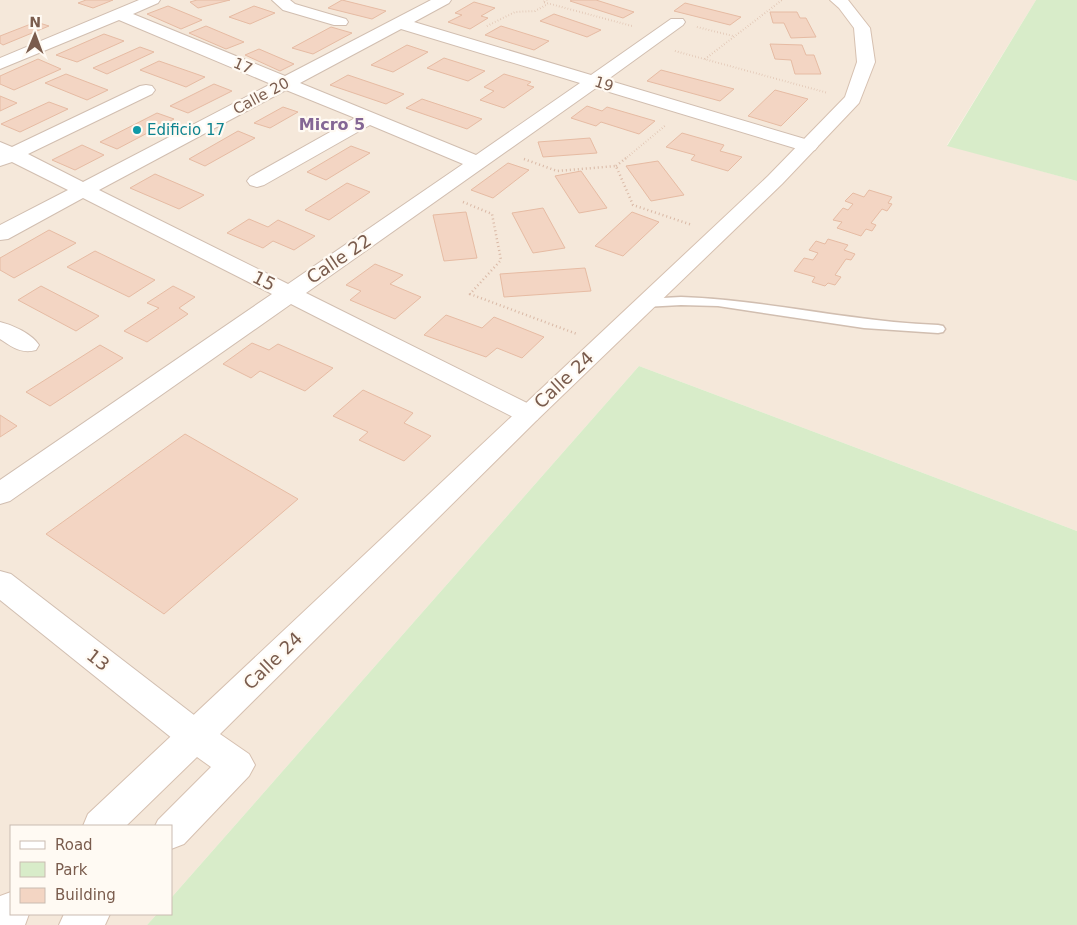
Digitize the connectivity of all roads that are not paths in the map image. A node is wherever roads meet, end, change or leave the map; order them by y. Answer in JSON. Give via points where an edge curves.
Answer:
{"nodes":[{"id":1,"x":152,"y":0,"type":"edge"},
{"id":2,"x":280,"y":0,"type":"edge"},
{"id":3,"x":443,"y":0,"type":"edge"},
{"id":4,"x":838,"y":0,"type":"edge"},
{"id":5,"x":119,"y":14,"type":"junction"},
{"id":6,"x":340,"y":22,"type":"dead end"},
{"id":7,"x":400,"y":23,"type":"junction"},
{"id":8,"x":662,"y":33,"type":"road end"},
{"id":9,"x":0,"y":64,"type":"edge"},
{"id":10,"x":596,"y":82,"type":"junction"},
{"id":11,"x":285,"y":83,"type":"junction"},
{"id":12,"x":146,"y":90,"type":"dead end"},
{"id":13,"x":369,"y":118,"type":"junction"},
{"id":14,"x":808,"y":146,"type":"junction"},
{"id":15,"x":4,"y":154,"type":"edge"},
{"id":16,"x":478,"y":163,"type":"junction"},
{"id":17,"x":257,"y":181,"type":"dead end"},
{"id":18,"x":83,"y":190,"type":"junction"},
{"id":19,"x":0,"y":234,"type":"edge"},
{"id":20,"x":289,"y":294,"type":"junction"},
{"id":21,"x":644,"y":303,"type":"junction"},
{"id":22,"x":0,"y":329,"type":"edge"},
{"id":23,"x":938,"y":329,"type":"dead end"},
{"id":24,"x":27,"y":345,"type":"dead end"},
{"id":25,"x":528,"y":414,"type":"junction"},
{"id":26,"x":0,"y":494,"type":"edge"},
{"id":27,"x":0,"y":583,"type":"edge"},
{"id":28,"x":195,"y":736,"type":"junction"},
{"id":29,"x":102,"y":825,"type":"edge"},
{"id":30,"x":172,"y":831,"type":"edge"},
{"id":31,"x":10,"y":912,"type":"edge"},
{"id":32,"x":89,"y":915,"type":"edge"},
{"id":33,"x":0,"y":922,"type":"edge"},
{"id":34,"x":79,"y":925,"type":"edge"}],
"edges":[{"from":1,"to":5,"type":"street"},
{"from":2,"to":6,"type":"street","via":[[289,7]]},
{"from":3,"to":7,"type":"street","name":"Calle 20"},
{"from":4,"to":14,"type":"street","name":"Calle 24","via":[[862,28],[866,62],[853,99]]},
{"from":5,"to":9,"type":"street"},
{"from":5,"to":11,"type":"street","name":"17"},
{"from":7,"to":10,"type":"street","name":"19"},
{"from":7,"to":11,"type":"street","name":"Calle 20"},
{"from":8,"to":10,"type":"street","name":"Calle 22"},
{"from":10,"to":14,"type":"street","name":"19"},
{"from":10,"to":16,"type":"street","name":"Calle 22"},
{"from":11,"to":13,"type":"street","name":"17"},
{"from":11,"to":18,"type":"street","name":"Calle 20"},
{"from":12,"to":15,"type":"street"},
{"from":13,"to":16,"type":"street","name":"17"},
{"from":13,"to":17,"type":"street"},
{"from":14,"to":21,"type":"street","name":"Calle 24"},
{"from":15,"to":18,"type":"street","name":"15"},
{"from":16,"to":20,"type":"street","name":"Calle 22"},
{"from":18,"to":19,"type":"street","name":"Calle 20"},
{"from":18,"to":20,"type":"street","name":"15"},
{"from":20,"to":25,"type":"street","name":"15"},
{"from":20,"to":26,"type":"street","name":"Calle 22"},
{"from":21,"to":23,"type":"lane","via":[[668,300],[735,302],[906,330]]},
{"from":21,"to":25,"type":"street","name":"Calle 24"},
{"from":22,"to":24,"type":"street"},
{"from":25,"to":28,"type":"street","name":"Calle 24"},
{"from":27,"to":28,"type":"street","name":"13"},
{"from":28,"to":29,"type":"street","name":"Calle 24"},
{"from":28,"to":30,"type":"street","via":[[238,765]]},
{"from":31,"to":33,"type":"street"},
{"from":32,"to":34,"type":"street"}]}
